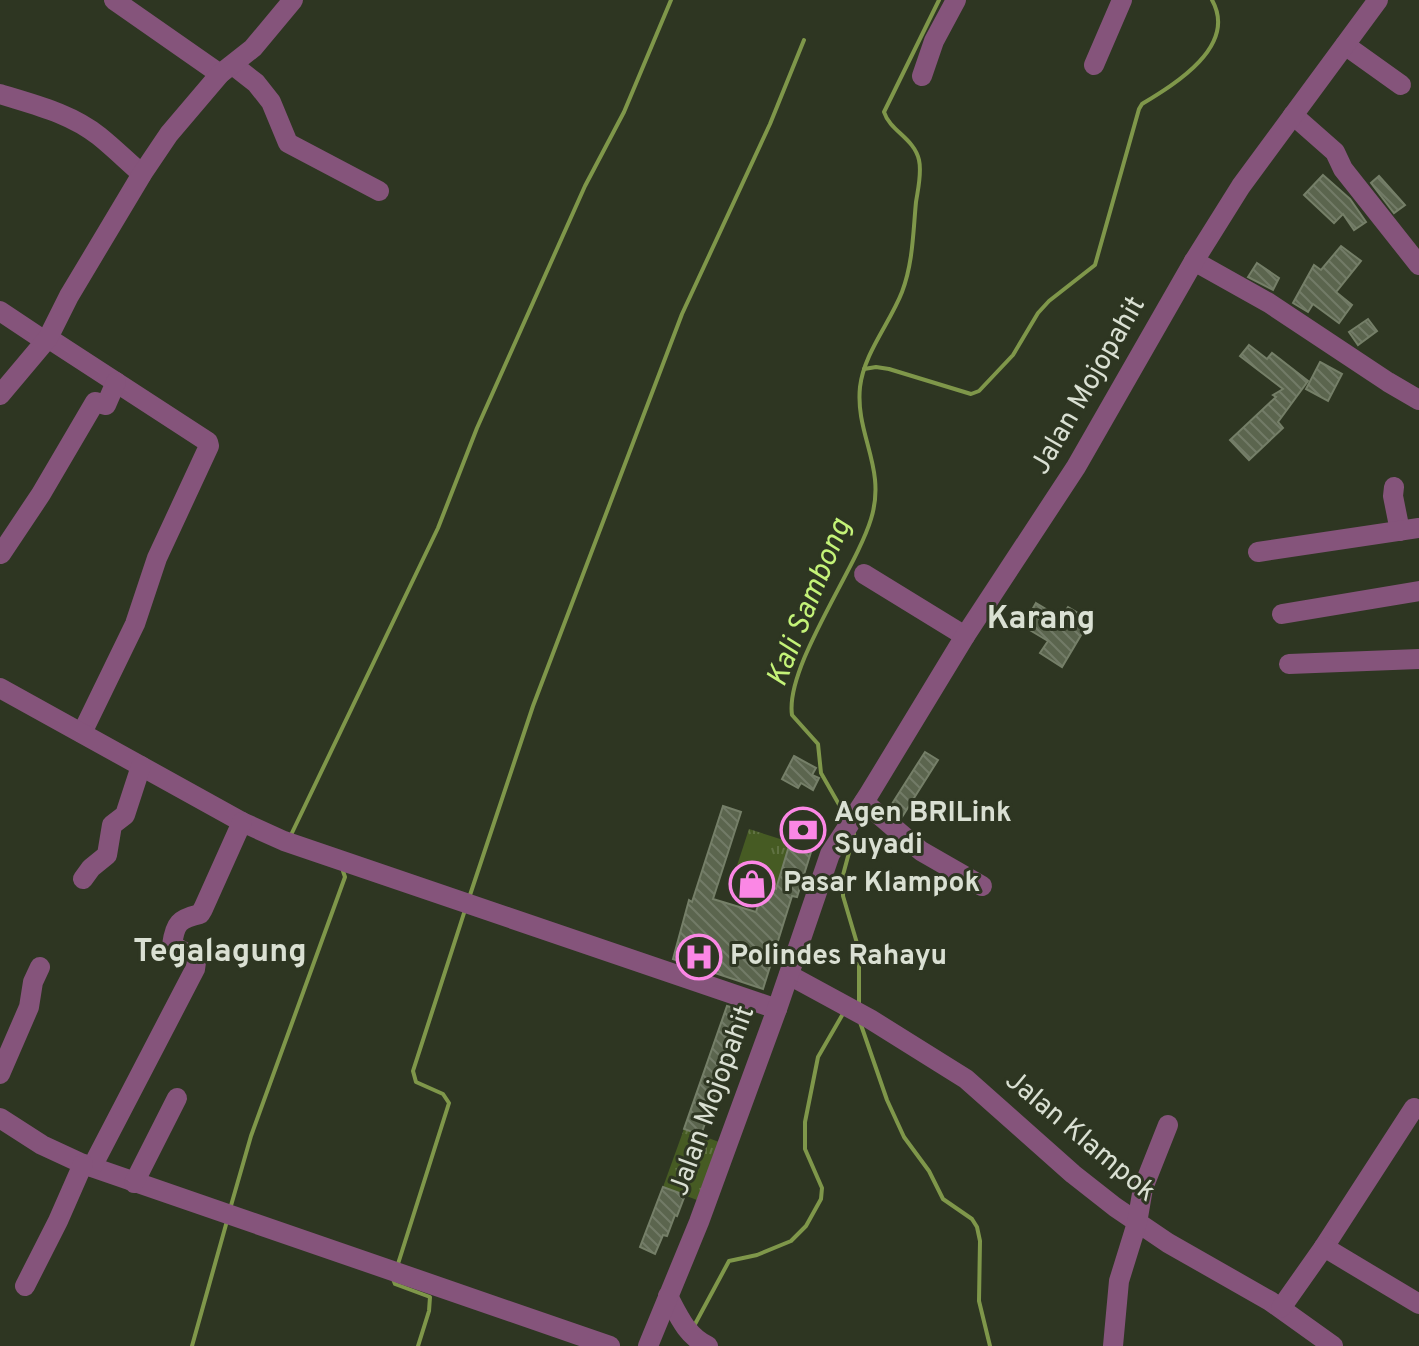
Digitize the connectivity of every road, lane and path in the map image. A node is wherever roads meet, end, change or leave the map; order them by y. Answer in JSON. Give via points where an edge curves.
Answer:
{"nodes":[{"id":1,"x":114,"y":0,"type":"edge"},
{"id":2,"x":293,"y":0,"type":"edge"},
{"id":3,"x":956,"y":0,"type":"edge"},
{"id":4,"x":1122,"y":0,"type":"edge"},
{"id":5,"x":1378,"y":0,"type":"edge"},
{"id":6,"x":1345,"y":45,"type":"junction"},
{"id":7,"x":1094,"y":65,"type":"dead end"},
{"id":8,"x":226,"y":69,"type":"junction"},
{"id":9,"x":922,"y":76,"type":"dead end"},
{"id":10,"x":1401,"y":85,"type":"dead end"},
{"id":11,"x":0,"y":94,"type":"edge"},
{"id":12,"x":1293,"y":115,"type":"junction"},
{"id":13,"x":142,"y":174,"type":"junction"},
{"id":14,"x":379,"y":191,"type":"dead end"},
{"id":15,"x":1194,"y":261,"type":"junction"},
{"id":16,"x":1419,"y":265,"type":"edge"},
{"id":17,"x":0,"y":311,"type":"edge"},
{"id":18,"x":46,"y":340,"type":"junction"},
{"id":19,"x":116,"y":382,"type":"junction"},
{"id":20,"x":0,"y":395,"type":"edge"},
{"id":21,"x":1419,"y":400,"type":"edge"},
{"id":22,"x":1394,"y":487,"type":"dead end"},
{"id":23,"x":1409,"y":530,"type":"edge"},
{"id":24,"x":1258,"y":552,"type":"dead end"},
{"id":25,"x":1,"y":554,"type":"edge"},
{"id":26,"x":864,"y":574,"type":"dead end"},
{"id":27,"x":1419,"y":591,"type":"edge"},
{"id":28,"x":1282,"y":614,"type":"dead end"},
{"id":29,"x":965,"y":636,"type":"junction"},
{"id":30,"x":1419,"y":659,"type":"edge"},
{"id":31,"x":1289,"y":664,"type":"dead end"},
{"id":32,"x":0,"y":688,"type":"edge"},
{"id":33,"x":82,"y":733,"type":"junction"},
{"id":34,"x":141,"y":766,"type":"junction"},
{"id":35,"x":861,"y":805,"type":"junction"},
{"id":36,"x":242,"y":822,"type":"junction"},
{"id":37,"x":83,"y":879,"type":"dead end"},
{"id":38,"x":982,"y":886,"type":"dead end"},
{"id":39,"x":40,"y":967,"type":"dead end"},
{"id":40,"x":789,"y":975,"type":"junction"},
{"id":41,"x":777,"y":1009,"type":"junction"},
{"id":42,"x":0,"y":1074,"type":"edge"},
{"id":43,"x":177,"y":1098,"type":"dead end"},
{"id":44,"x":1414,"y":1108,"type":"dead end"},
{"id":45,"x":0,"y":1118,"type":"edge"},
{"id":46,"x":1168,"y":1125,"type":"dead end"},
{"id":47,"x":87,"y":1166,"type":"junction"},
{"id":48,"x":134,"y":1183,"type":"junction"},
{"id":49,"x":1137,"y":1223,"type":"junction"},
{"id":50,"x":1324,"y":1247,"type":"junction"},
{"id":51,"x":25,"y":1286,"type":"dead end"},
{"id":52,"x":668,"y":1296,"type":"junction"},
{"id":53,"x":1419,"y":1304,"type":"edge"},
{"id":54,"x":1281,"y":1308,"type":"junction"},
{"id":55,"x":696,"y":1337,"type":"edge"},
{"id":56,"x":610,"y":1346,"type":"edge"},
{"id":57,"x":648,"y":1346,"type":"edge"},
{"id":58,"x":1113,"y":1346,"type":"edge"},
{"id":59,"x":1333,"y":1346,"type":"edge"}],
"edges":[{"from":1,"to":8,"type":"street"},
{"from":2,"to":8,"type":"street","via":[[253,48]]},
{"from":3,"to":9,"type":"street"},
{"from":4,"to":7,"type":"street"},
{"from":5,"to":6,"type":"street","name":"Jalan Mojopahit"},
{"from":6,"to":10,"type":"street"},
{"from":6,"to":12,"type":"street","name":"Jalan Mojopahit"},
{"from":8,"to":13,"type":"street"},
{"from":8,"to":14,"type":"street","via":[[256,83],[271,102],[288,143]]},
{"from":11,"to":13,"type":"street","via":[[76,121]]},
{"from":12,"to":15,"type":"street","name":"Jalan Mojopahit"},
{"from":12,"to":16,"type":"street","via":[[1335,152]]},
{"from":13,"to":18,"type":"street"},
{"from":15,"to":21,"type":"street"},
{"from":15,"to":29,"type":"street","name":"Jalan Mojopahit","via":[[1076,467]]},
{"from":17,"to":18,"type":"street"},
{"from":18,"to":19,"type":"street"},
{"from":18,"to":20,"type":"street"},
{"from":19,"to":25,"type":"street","via":[[106,405],[95,402]]},
{"from":19,"to":33,"type":"street","via":[[209,446],[157,558],[135,624]]},
{"from":22,"to":23,"type":"street"},
{"from":23,"to":24,"type":"street"},
{"from":26,"to":29,"type":"street"},
{"from":27,"to":28,"type":"street"},
{"from":29,"to":35,"type":"street","name":"Jalan Mojopahit"},
{"from":30,"to":31,"type":"street"},
{"from":32,"to":33,"type":"street"},
{"from":33,"to":34,"type":"street"},
{"from":34,"to":36,"type":"street"},
{"from":34,"to":37,"type":"street","via":[[126,812],[112,825],[108,853]]},
{"from":35,"to":38,"type":"street","via":[[921,851]]},
{"from":35,"to":40,"type":"street","name":"Jalan Mojopahit","via":[[827,861]]},
{"from":36,"to":41,"type":"street","via":[[291,844]]},
{"from":36,"to":47,"type":"street","via":[[200,914],[179,923],[172,945],[191,956],[195,969]]},
{"from":39,"to":42,"type":"street"},
{"from":40,"to":41,"type":"street","name":"Jalan Mojopahit"},
{"from":40,"to":49,"type":"street","name":"Jalan Klampok","via":[[966,1079]]},
{"from":41,"to":52,"type":"street","name":"Jalan Mojopahit"},
{"from":43,"to":48,"type":"street"},
{"from":44,"to":50,"type":"street"},
{"from":45,"to":47,"type":"street"},
{"from":46,"to":49,"type":"street","via":[[1143,1188]]},
{"from":47,"to":48,"type":"street"},
{"from":47,"to":51,"type":"street"},
{"from":48,"to":56,"type":"street"},
{"from":49,"to":54,"type":"street","name":"Jalan Klampok"},
{"from":49,"to":58,"type":"street","via":[[1119,1281]]},
{"from":50,"to":53,"type":"street"},
{"from":50,"to":54,"type":"street"},
{"from":52,"to":55,"type":"street"},
{"from":52,"to":57,"type":"street","name":"Jalan Mojopahit"},
{"from":54,"to":59,"type":"street","name":"Jalan Klampok"}]}
